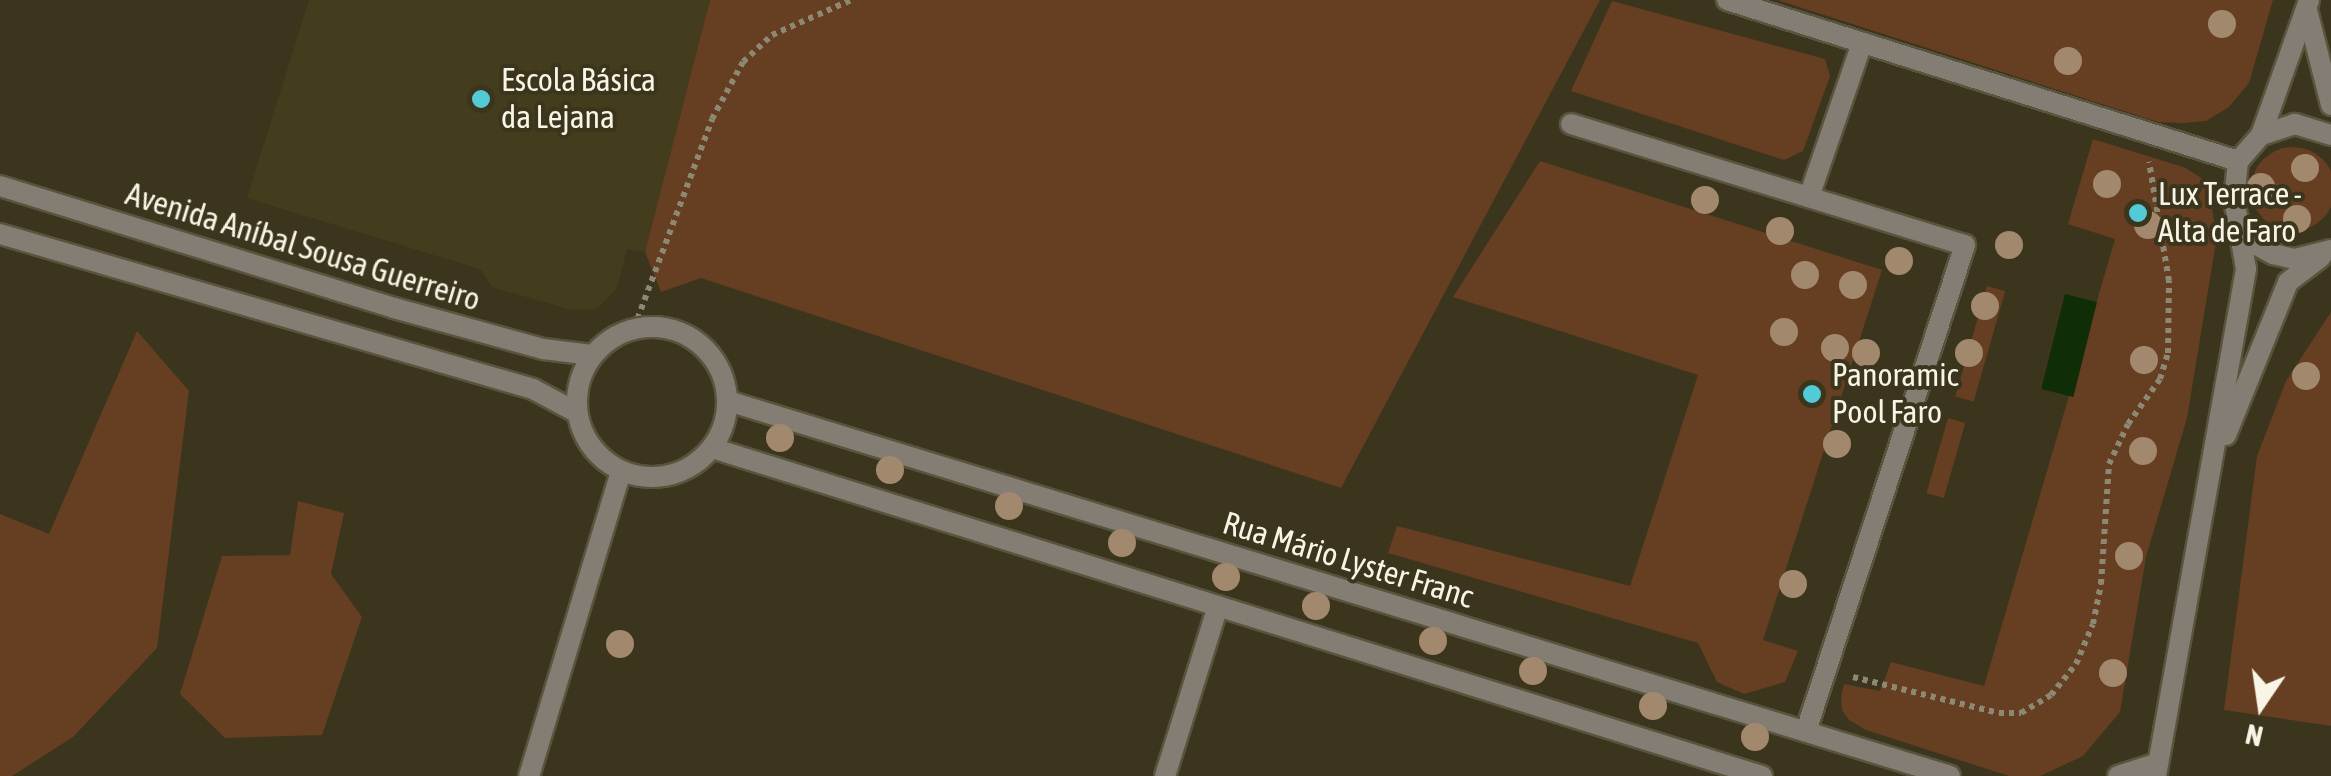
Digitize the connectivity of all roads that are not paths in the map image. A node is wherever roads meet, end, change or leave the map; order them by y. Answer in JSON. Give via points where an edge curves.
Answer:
{"nodes":[{"id":1,"x":1728,"y":0,"type":"edge"},
{"id":2,"x":2308,"y":4,"type":"edge"},
{"id":3,"x":1862,"y":42,"type":"junction"},
{"id":4,"x":2331,"y":105,"type":"edge"},
{"id":5,"x":1572,"y":124,"type":"dead end"},
{"id":6,"x":2261,"y":135,"type":"junction"},
{"id":7,"x":2331,"y":135,"type":"edge"},
{"id":8,"x":2238,"y":161,"type":"junction"},
{"id":9,"x":0,"y":186,"type":"edge"},
{"id":10,"x":1809,"y":197,"type":"junction"},
{"id":11,"x":2237,"y":217,"type":"junction"},
{"id":12,"x":0,"y":234,"type":"edge"},
{"id":13,"x":2331,"y":250,"type":"edge"},
{"id":14,"x":592,"y":355,"type":"junction"},
{"id":15,"x":728,"y":401,"type":"junction"},
{"id":16,"x":576,"y":412,"type":"junction"},
{"id":17,"x":712,"y":448,"type":"junction"},
{"id":18,"x":620,"y":471,"type":"junction"},
{"id":19,"x":2208,"y":483,"type":"junction"},
{"id":20,"x":1218,"y":606,"type":"junction"},
{"id":21,"x":1806,"y":732,"type":"junction"},
{"id":22,"x":2157,"y":769,"type":"edge"},
{"id":23,"x":529,"y":776,"type":"edge"},
{"id":24,"x":1165,"y":776,"type":"edge"},
{"id":25,"x":1762,"y":776,"type":"edge"},
{"id":26,"x":1950,"y":776,"type":"edge"},
{"id":27,"x":2118,"y":776,"type":"edge"}],
"edges":[{"from":1,"to":3,"type":"street"},
{"from":2,"to":4,"type":"street"},
{"from":2,"to":6,"type":"street"},
{"from":3,"to":8,"type":"street"},
{"from":3,"to":10,"type":"street"},
{"from":5,"to":10,"type":"street"},
{"from":6,"to":7,"type":"street","via":[[2295,124]]},
{"from":6,"to":8,"type":"street"},
{"from":8,"to":11,"type":"street"},
{"from":9,"to":14,"type":"street","name":"Avenida Aníbal Sousa Guerreiro","via":[[394,308],[543,349]]},
{"from":10,"to":21,"type":"street","via":[[1965,245]]},
{"from":11,"to":13,"type":"street","via":[[2256,244],[2273,254],[2294,259]]},
{"from":11,"to":19,"type":"street","via":[[2246,270]]},
{"from":12,"to":16,"type":"street","via":[[533,389]]},
{"from":13,"to":19,"type":"street","via":[[2288,282]]},
{"from":14,"to":15,"type":"street","via":[[616,335],[657,326],[699,342],[714,358]]},
{"from":14,"to":16,"type":"street","via":[[578,381]]},
{"from":15,"to":17,"type":"street"},
{"from":15,"to":21,"type":"street","name":"Rua Mário Lyster Franc"},
{"from":16,"to":18,"type":"street","via":[[587,443]]},
{"from":17,"to":18,"type":"street","via":[[670,476]]},
{"from":17,"to":20,"type":"street"},
{"from":18,"to":23,"type":"street"},
{"from":19,"to":22,"type":"street"},
{"from":20,"to":24,"type":"street"},
{"from":20,"to":25,"type":"street"},
{"from":21,"to":26,"type":"street","name":"Rua Mário Lyster Franc"},
{"from":22,"to":27,"type":"street"}]}
